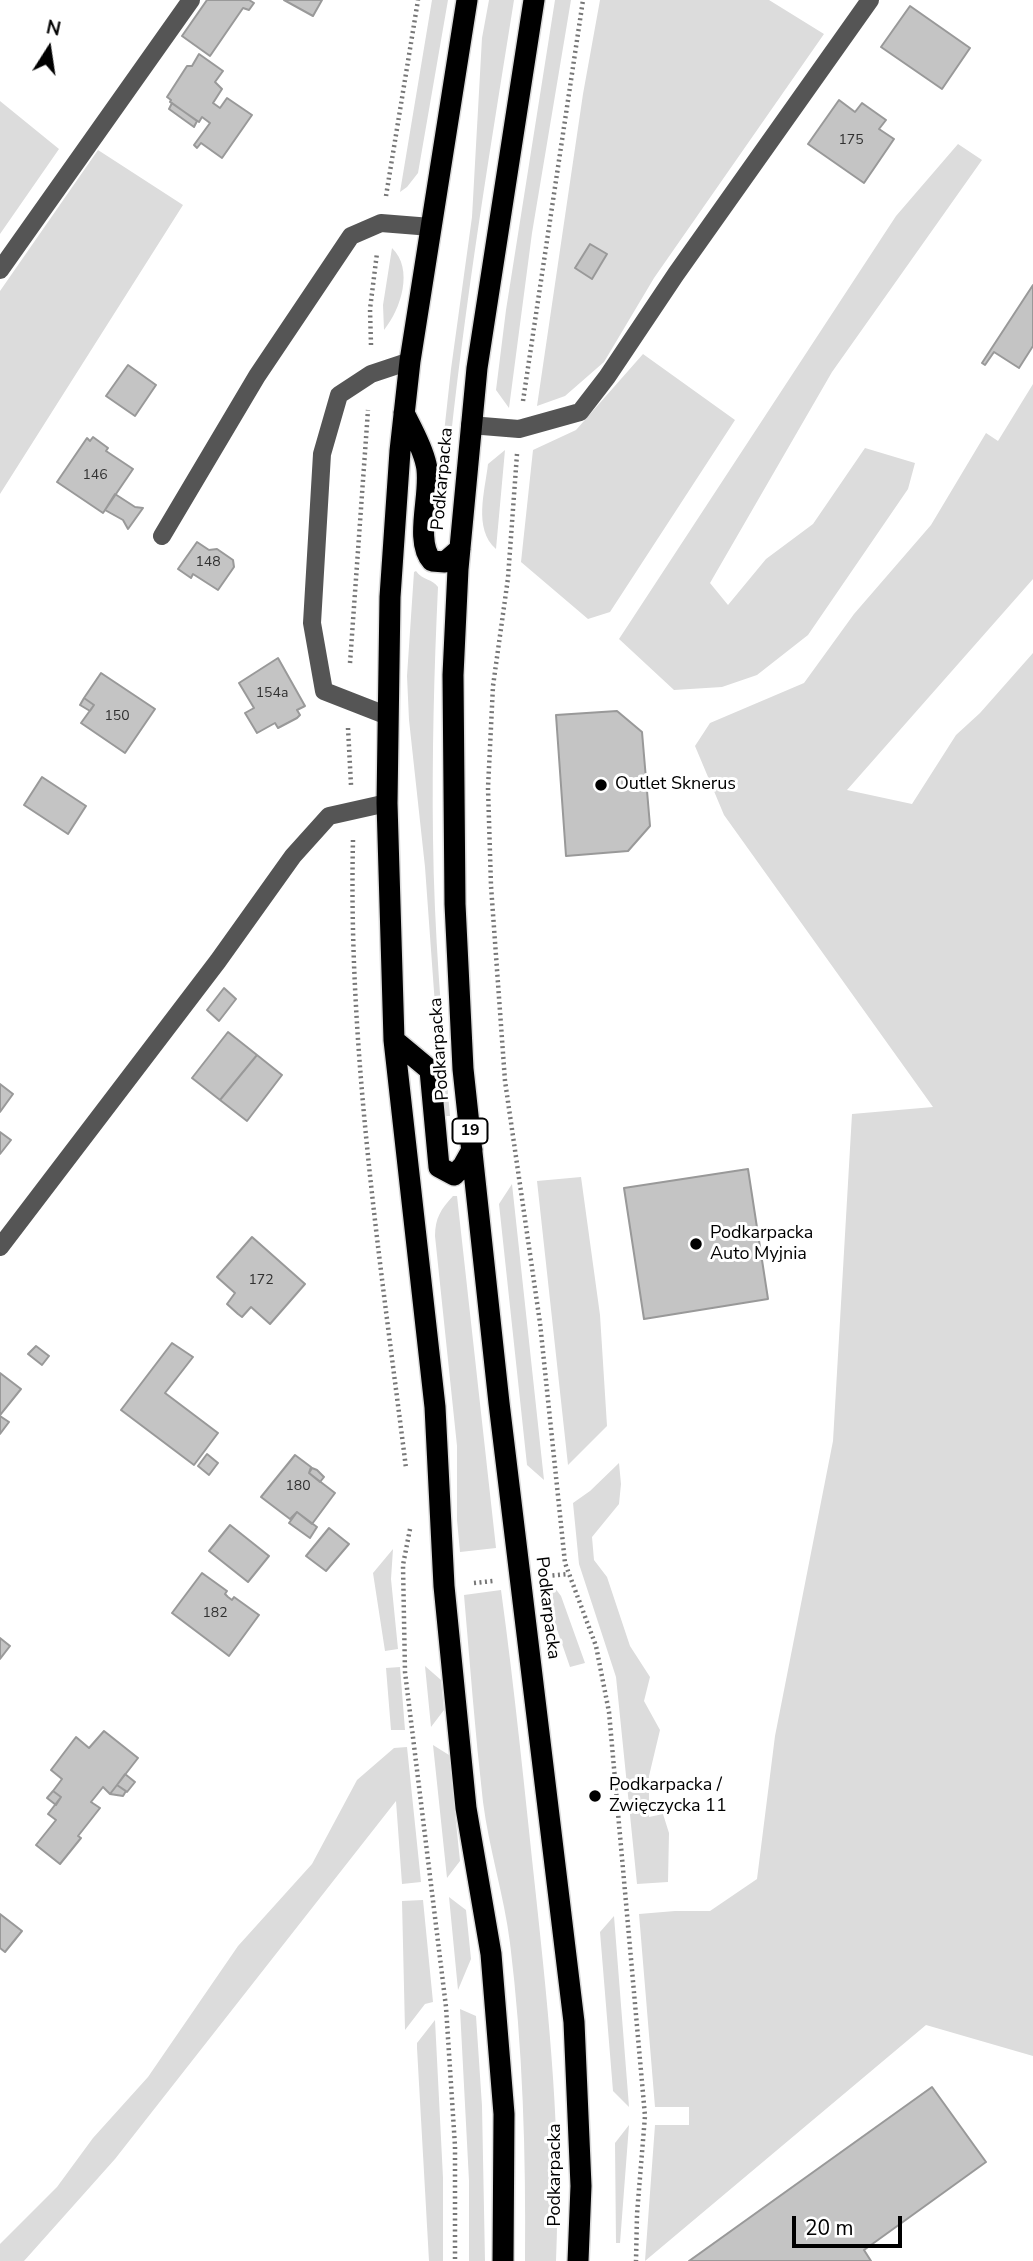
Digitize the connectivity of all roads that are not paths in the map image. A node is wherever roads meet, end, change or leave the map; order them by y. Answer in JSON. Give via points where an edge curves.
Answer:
{"nodes":[{"id":1,"x":191,"y":0,"type":"edge"},
{"id":2,"x":467,"y":0,"type":"edge"},
{"id":3,"x":534,"y":0,"type":"edge"},
{"id":4,"x":870,"y":0,"type":"edge"},
{"id":5,"x":431,"y":228,"type":"junction"},
{"id":6,"x":0,"y":270,"type":"edge"},
{"id":7,"x":410,"y":361,"type":"junction"},
{"id":8,"x":404,"y":413,"type":"junction"},
{"id":9,"x":470,"y":425,"type":"junction"},
{"id":10,"x":162,"y":536,"type":"dead end"},
{"id":11,"x":460,"y":549,"type":"junction"},
{"id":12,"x":388,"y":716,"type":"junction"},
{"id":13,"x":387,"y":803,"type":"junction"},
{"id":14,"x":394,"y":1040,"type":"junction"},
{"id":15,"x":472,"y":1150,"type":"junction"},
{"id":16,"x":0,"y":1247,"type":"edge"},
{"id":17,"x":503,"y":2261,"type":"edge"},
{"id":18,"x":578,"y":2261,"type":"edge"}],
"edges":[{"from":1,"to":6,"type":"street"},
{"from":2,"to":5,"type":"highway"},
{"from":3,"to":9,"type":"highway","name":"Podkarpacka","number":"19"},
{"from":4,"to":9,"type":"street","via":[[579,412],[519,429]]},
{"from":5,"to":7,"type":"highway"},
{"from":5,"to":10,"type":"street","via":[[381,223],[351,236],[257,376]]},
{"from":7,"to":8,"type":"highway"},
{"from":7,"to":12,"type":"street","via":[[371,374],[339,395],[323,454],[312,623],[324,691]]},
{"from":8,"to":11,"type":"highway","via":[[427,466],[427,556],[445,562]]},
{"from":8,"to":12,"type":"highway","via":[[390,597]]},
{"from":9,"to":11,"type":"highway","name":"Podkarpacka","number":"19"},
{"from":11,"to":15,"type":"highway","name":"Podkarpacka","number":"19","via":[[453,676],[455,904]]},
{"from":12,"to":13,"type":"highway"},
{"from":13,"to":14,"type":"highway"},
{"from":13,"to":16,"type":"street","via":[[329,816],[293,856]]},
{"from":14,"to":15,"type":"highway","via":[[430,1070],[439,1167],[454,1175]]},
{"from":14,"to":17,"type":"highway","via":[[435,1407],[444,1586],[466,1808],[491,1954],[504,2114]]},
{"from":15,"to":18,"type":"highway","name":"Podkarpacka","number":"19","via":[[574,2022],[582,2186]]}]}
